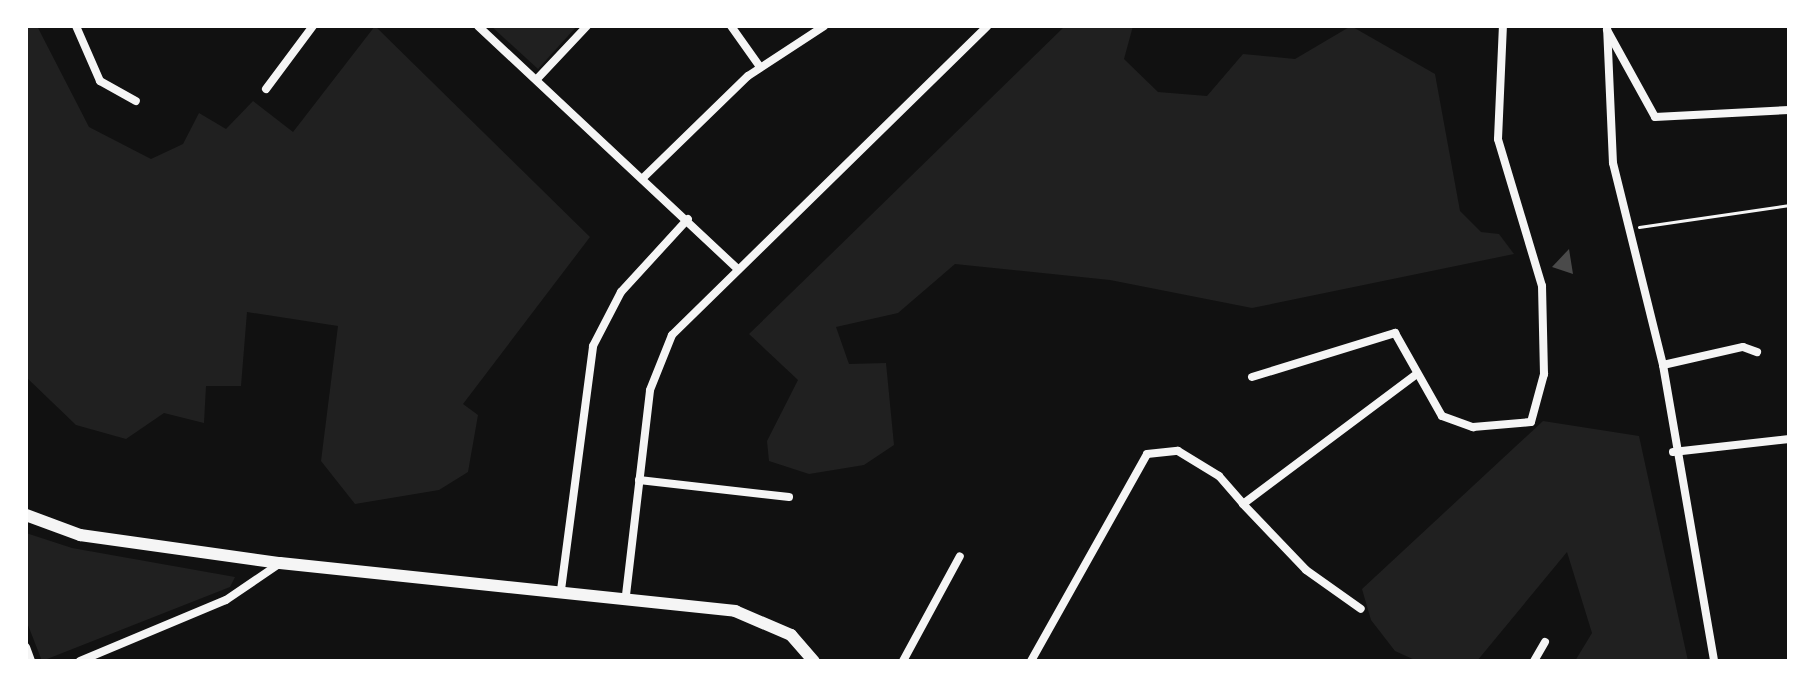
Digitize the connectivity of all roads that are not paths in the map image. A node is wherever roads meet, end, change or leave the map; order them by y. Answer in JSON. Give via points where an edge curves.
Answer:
{"nodes":[{"id":1,"x":76,"y":26,"type":"edge"},
{"id":2,"x":313,"y":26,"type":"edge"},
{"id":3,"x":478,"y":26,"type":"edge"},
{"id":4,"x":587,"y":26,"type":"edge"},
{"id":5,"x":731,"y":26,"type":"edge"},
{"id":6,"x":824,"y":26,"type":"edge"},
{"id":7,"x":987,"y":26,"type":"edge"},
{"id":8,"x":1503,"y":26,"type":"edge"},
{"id":9,"x":1607,"y":28,"type":"edge"},
{"id":10,"x":760,"y":67,"type":"junction"},
{"id":11,"x":537,"y":79,"type":"junction"},
{"id":12,"x":266,"y":89,"type":"dead end"},
{"id":13,"x":136,"y":101,"type":"dead end"},
{"id":14,"x":1789,"y":110,"type":"edge"},
{"id":15,"x":644,"y":177,"type":"junction"},
{"id":16,"x":688,"y":219,"type":"junction"},
{"id":17,"x":738,"y":269,"type":"junction"},
{"id":18,"x":1757,"y":352,"type":"dead end"},
{"id":19,"x":1663,"y":365,"type":"junction"},
{"id":20,"x":1414,"y":376,"type":"junction"},
{"id":21,"x":1252,"y":377,"type":"dead end"},
{"id":22,"x":1789,"y":439,"type":"edge"},
{"id":23,"x":1673,"y":452,"type":"junction"},
{"id":24,"x":639,"y":480,"type":"junction"},
{"id":25,"x":789,"y":497,"type":"dead end"},
{"id":26,"x":1243,"y":504,"type":"junction"},
{"id":27,"x":26,"y":515,"type":"edge"},
{"id":28,"x":960,"y":556,"type":"dead end"},
{"id":29,"x":280,"y":563,"type":"junction"},
{"id":30,"x":561,"y":590,"type":"junction"},
{"id":31,"x":626,"y":595,"type":"junction"},
{"id":32,"x":1361,"y":609,"type":"dead end"},
{"id":33,"x":1545,"y":642,"type":"dead end"},
{"id":34,"x":26,"y":647,"type":"edge"},
{"id":35,"x":31,"y":661,"type":"edge"},
{"id":36,"x":80,"y":661,"type":"edge"},
{"id":37,"x":814,"y":661,"type":"edge"},
{"id":38,"x":903,"y":661,"type":"edge"},
{"id":39,"x":1031,"y":661,"type":"edge"},
{"id":40,"x":1534,"y":661,"type":"edge"},
{"id":41,"x":1714,"y":661,"type":"edge"}],
"edges":[{"from":1,"to":13,"type":"street","via":[[100,81]]},
{"from":2,"to":12,"type":"street"},
{"from":3,"to":11,"type":"street"},
{"from":4,"to":11,"type":"street"},
{"from":5,"to":10,"type":"street"},
{"from":6,"to":10,"type":"street"},
{"from":7,"to":17,"type":"street"},
{"from":8,"to":20,"type":"street","via":[[1498,139],[1542,286],[1544,374],[1531,422],[1454,423]]},
{"from":9,"to":14,"type":"street","via":[[1655,117]]},
{"from":9,"to":19,"type":"street","via":[[1608,130],[1627,229]]},
{"from":10,"to":15,"type":"street"},
{"from":11,"to":15,"type":"street"},
{"from":15,"to":16,"type":"street"},
{"from":16,"to":17,"type":"street"},
{"from":16,"to":30,"type":"street","via":[[621,292],[593,346]]},
{"from":17,"to":24,"type":"street","via":[[693,307],[658,364]]},
{"from":18,"to":19,"type":"street","via":[[1743,347]]},
{"from":19,"to":23,"type":"street"},
{"from":20,"to":21,"type":"street","via":[[1407,343],[1395,333],[1339,346]]},
{"from":20,"to":26,"type":"street"},
{"from":22,"to":23,"type":"street"},
{"from":23,"to":41,"type":"street"},
{"from":24,"to":25,"type":"street"},
{"from":24,"to":31,"type":"street"},
{"from":26,"to":32,"type":"street","via":[[1306,570]]},
{"from":26,"to":39,"type":"street","via":[[1219,476],[1178,451],[1154,450],[1136,468]]},
{"from":27,"to":29,"type":"main road","via":[[80,535]]},
{"from":28,"to":38,"type":"street"},
{"from":29,"to":30,"type":"main road"},
{"from":29,"to":36,"type":"street","via":[[226,600]]},
{"from":30,"to":31,"type":"main road"},
{"from":31,"to":37,"type":"main road","via":[[769,622]]},
{"from":33,"to":40,"type":"street"},
{"from":34,"to":35,"type":"street"}]}
